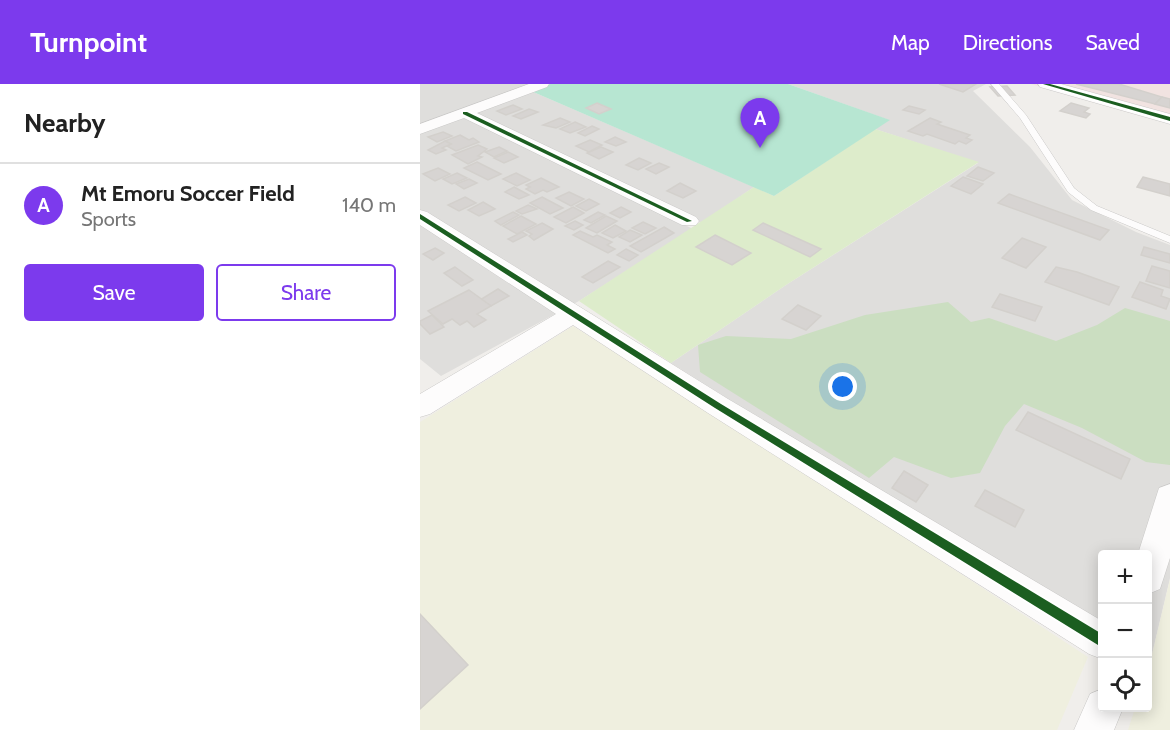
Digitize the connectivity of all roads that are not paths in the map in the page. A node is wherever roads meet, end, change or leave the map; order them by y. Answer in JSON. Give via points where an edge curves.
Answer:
{"nodes":[{"id":1,"x":542,"y":84,"type":"edge"},
{"id":2,"x":995,"y":84,"type":"edge"},
{"id":3,"x":1045,"y":84,"type":"edge"},
{"id":4,"x":487,"y":88,"type":"dead end"},
{"id":5,"x":506,"y":97,"type":"junction"},
{"id":6,"x":465,"y":113,"type":"junction"},
{"id":7,"x":1170,"y":119,"type":"edge"},
{"id":8,"x":420,"y":129,"type":"edge"},
{"id":9,"x":420,"y":216,"type":"edge"},
{"id":10,"x":689,"y":221,"type":"dead end"},
{"id":11,"x":1170,"y":240,"type":"edge"},
{"id":12,"x":575,"y":313,"type":"junction"},
{"id":13,"x":420,"y":407,"type":"edge"},
{"id":14,"x":1170,"y":497,"type":"edge"},
{"id":15,"x":1152,"y":563,"type":"edge"},
{"id":16,"x":1098,"y":639,"type":"edge"},
{"id":17,"x":1102,"y":712,"type":"edge"},
{"id":18,"x":1094,"y":730,"type":"edge"}],
"edges":[{"from":1,"to":5,"type":"street"},
{"from":2,"to":11,"type":"lane","via":[[1023,117],[1071,190],[1094,208]]},
{"from":3,"to":7,"type":"street"},
{"from":4,"to":5,"type":"street"},
{"from":5,"to":6,"type":"street"},
{"from":6,"to":8,"type":"street"},
{"from":6,"to":10,"type":"street"},
{"from":9,"to":12,"type":"street"},
{"from":12,"to":13,"type":"street"},
{"from":12,"to":16,"type":"street","via":[[718,406]]},
{"from":14,"to":15,"type":"street"},
{"from":17,"to":18,"type":"street"}]}
